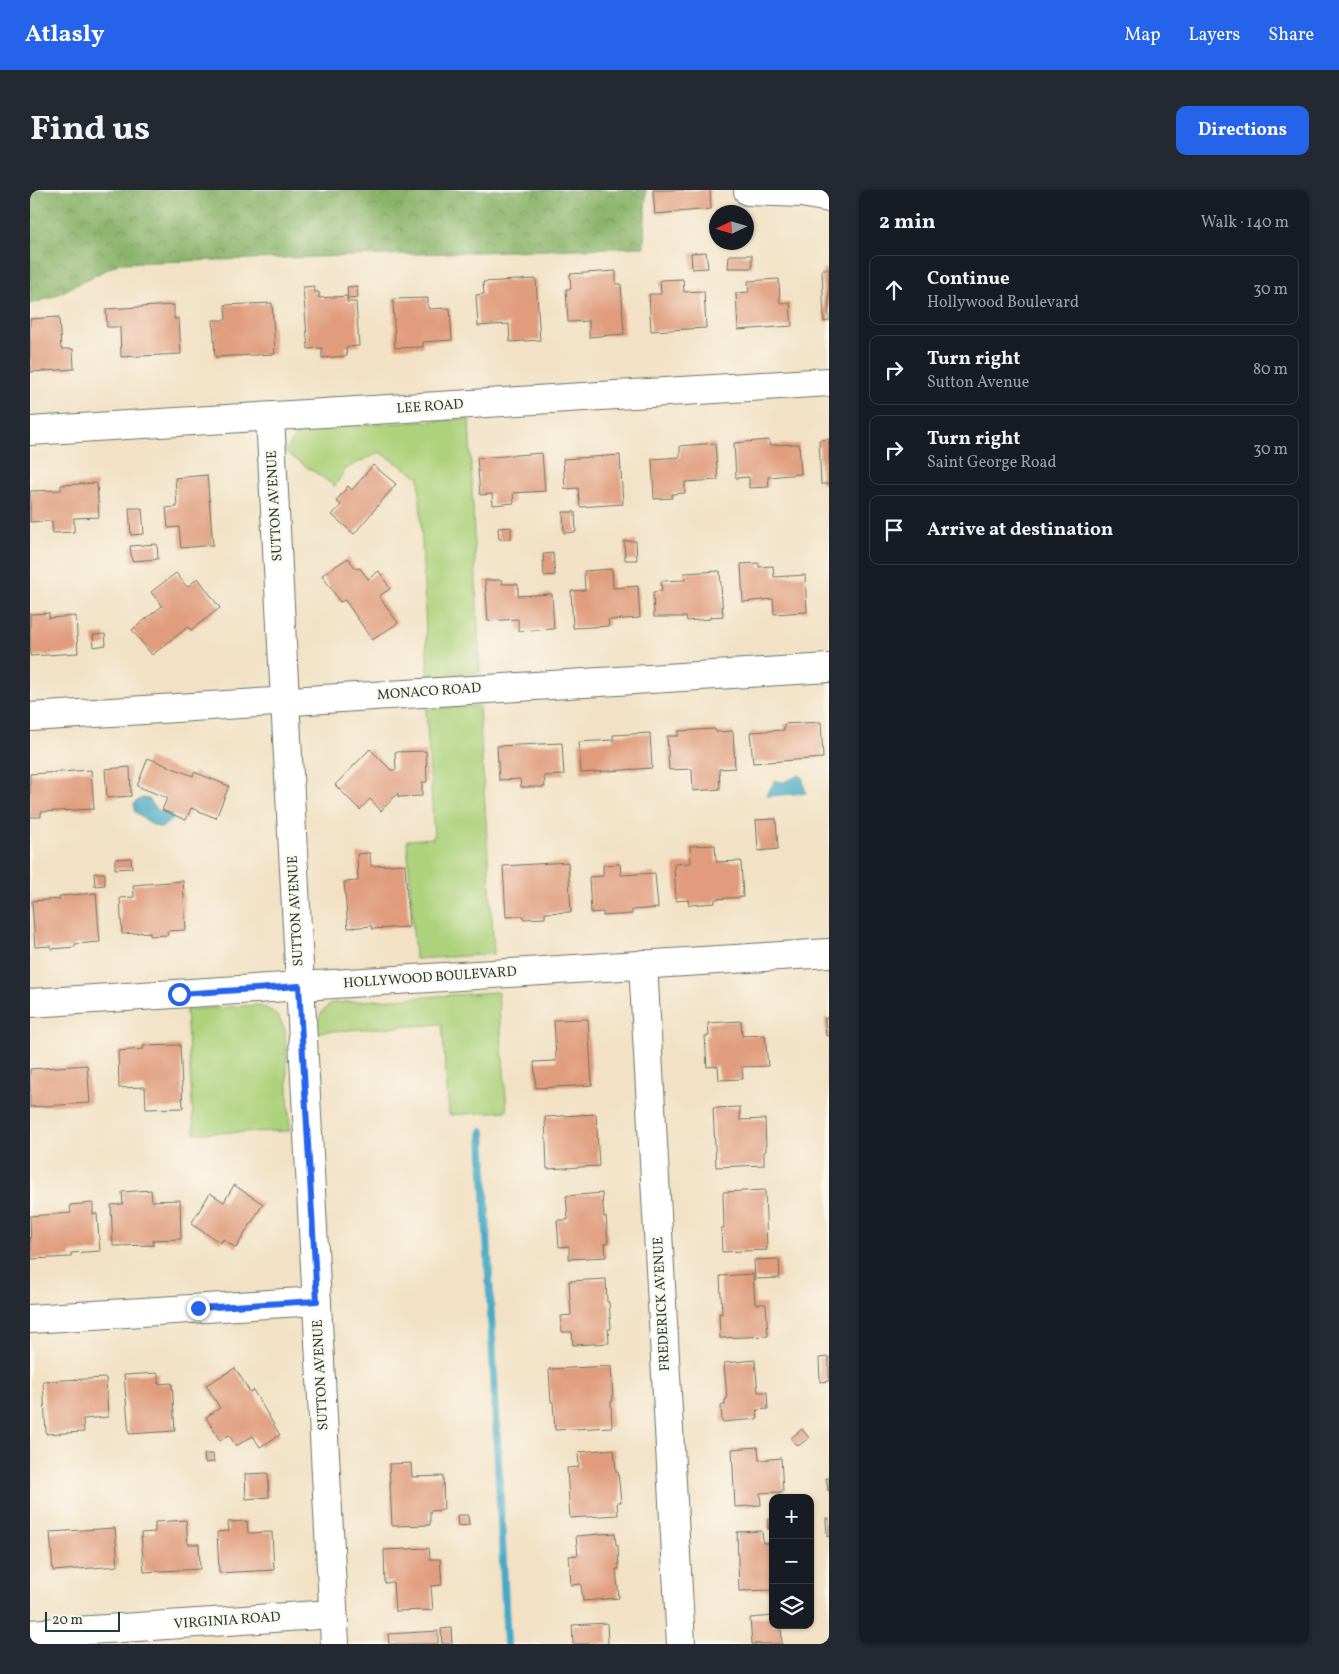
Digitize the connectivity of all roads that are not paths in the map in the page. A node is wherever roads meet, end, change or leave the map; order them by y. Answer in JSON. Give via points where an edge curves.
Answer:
{"nodes":[{"id":1,"x":748,"y":191,"type":"edge"},
{"id":2,"x":829,"y":198,"type":"edge"},
{"id":3,"x":829,"y":382,"type":"edge"},
{"id":4,"x":270,"y":417,"type":"junction"},
{"id":5,"x":30,"y":431,"type":"edge"},
{"id":6,"x":829,"y":668,"type":"edge"},
{"id":7,"x":286,"y":701,"type":"junction"},
{"id":8,"x":30,"y":717,"type":"edge"},
{"id":9,"x":829,"y":952,"type":"edge"},
{"id":10,"x":643,"y":964,"type":"junction"},
{"id":11,"x":299,"y":986,"type":"junction"},
{"id":12,"x":30,"y":1003,"type":"edge"},
{"id":13,"x":317,"y":1301,"type":"junction"},
{"id":14,"x":30,"y":1320,"type":"edge"},
{"id":15,"x":333,"y":1614,"type":"junction"},
{"id":16,"x":30,"y":1634,"type":"edge"},
{"id":17,"x":335,"y":1644,"type":"edge"},
{"id":18,"x":681,"y":1644,"type":"edge"}],
"edges":[{"from":1,"to":2,"type":"street","via":[[802,193]]},
{"from":3,"to":4,"type":"street","name":"LEE ROAD"},
{"from":4,"to":5,"type":"street","name":"LEE ROAD"},
{"from":4,"to":7,"type":"street","name":"SUTTON AVENUE"},
{"from":6,"to":7,"type":"street","name":"MONACO ROAD"},
{"from":7,"to":8,"type":"street","name":"MONACO ROAD"},
{"from":7,"to":11,"type":"street","name":"SUTTON AVENUE"},
{"from":9,"to":10,"type":"street","name":"HOLLYWOOD BOULEVARD"},
{"from":10,"to":11,"type":"street","name":"HOLLYWOOD BOULEVARD"},
{"from":10,"to":18,"type":"street","name":"FREDERICK AVENUE"},
{"from":11,"to":12,"type":"street","name":"HOLLYWOOD BOULEVARD"},
{"from":11,"to":13,"type":"street","name":"SUTTON AVENUE"},
{"from":13,"to":14,"type":"street"},
{"from":13,"to":15,"type":"street","name":"SUTTON AVENUE"},
{"from":15,"to":16,"type":"street","name":"VIRGINIA ROAD"},
{"from":15,"to":17,"type":"street","name":"SUTTON AVENUE"}]}
